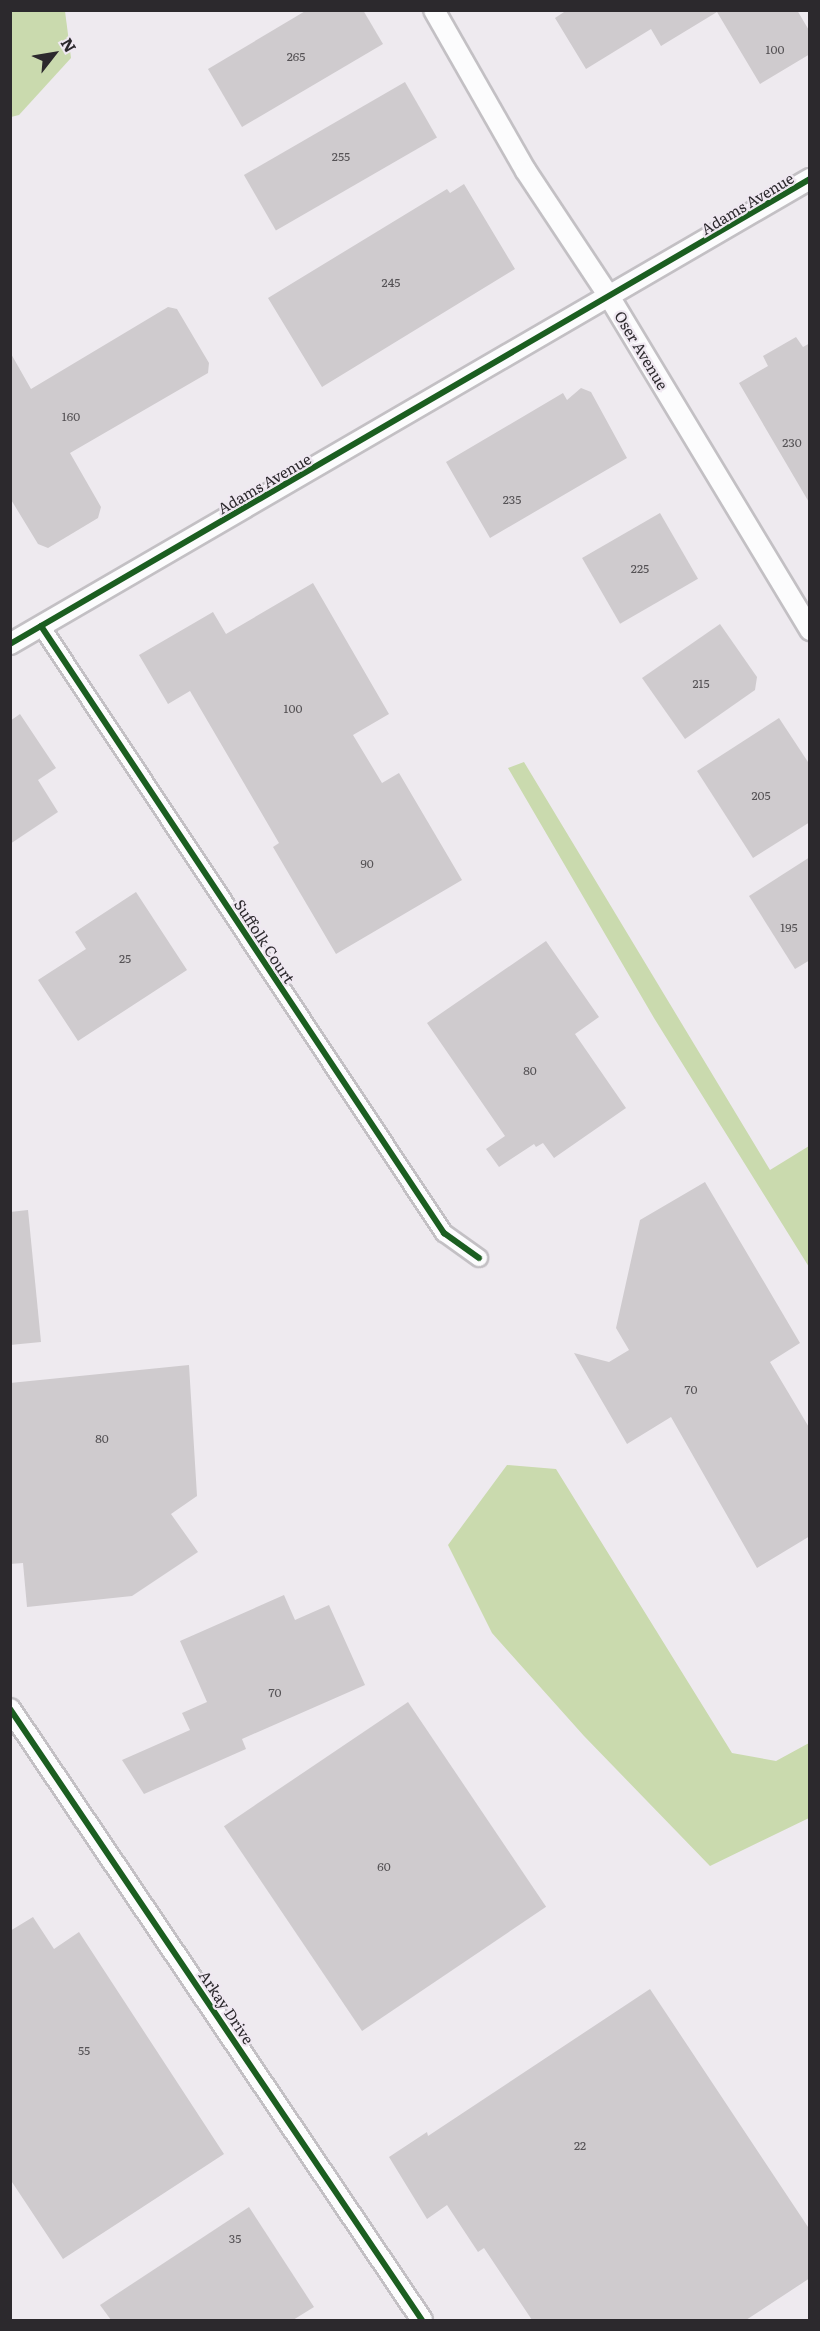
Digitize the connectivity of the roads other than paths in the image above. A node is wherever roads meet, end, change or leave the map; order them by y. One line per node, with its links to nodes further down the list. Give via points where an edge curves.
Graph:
1 (434, 10): 3 (street, Oser Avenue, via 526,171)
2 (810, 179): 3 (street, Adams Avenue)
3 (610, 298): 4 (street, Adams Avenue); 5 (street, Oser Avenue)
4 (40, 626): 6 (street, Adams Avenue); 7 (street, Suffolk Court, via 444,1233)
5 (810, 630)
6 (10, 644)
7 (479, 1258)
8 (10, 1709): 9 (street, Arkay Drive)
9 (422, 2320)

